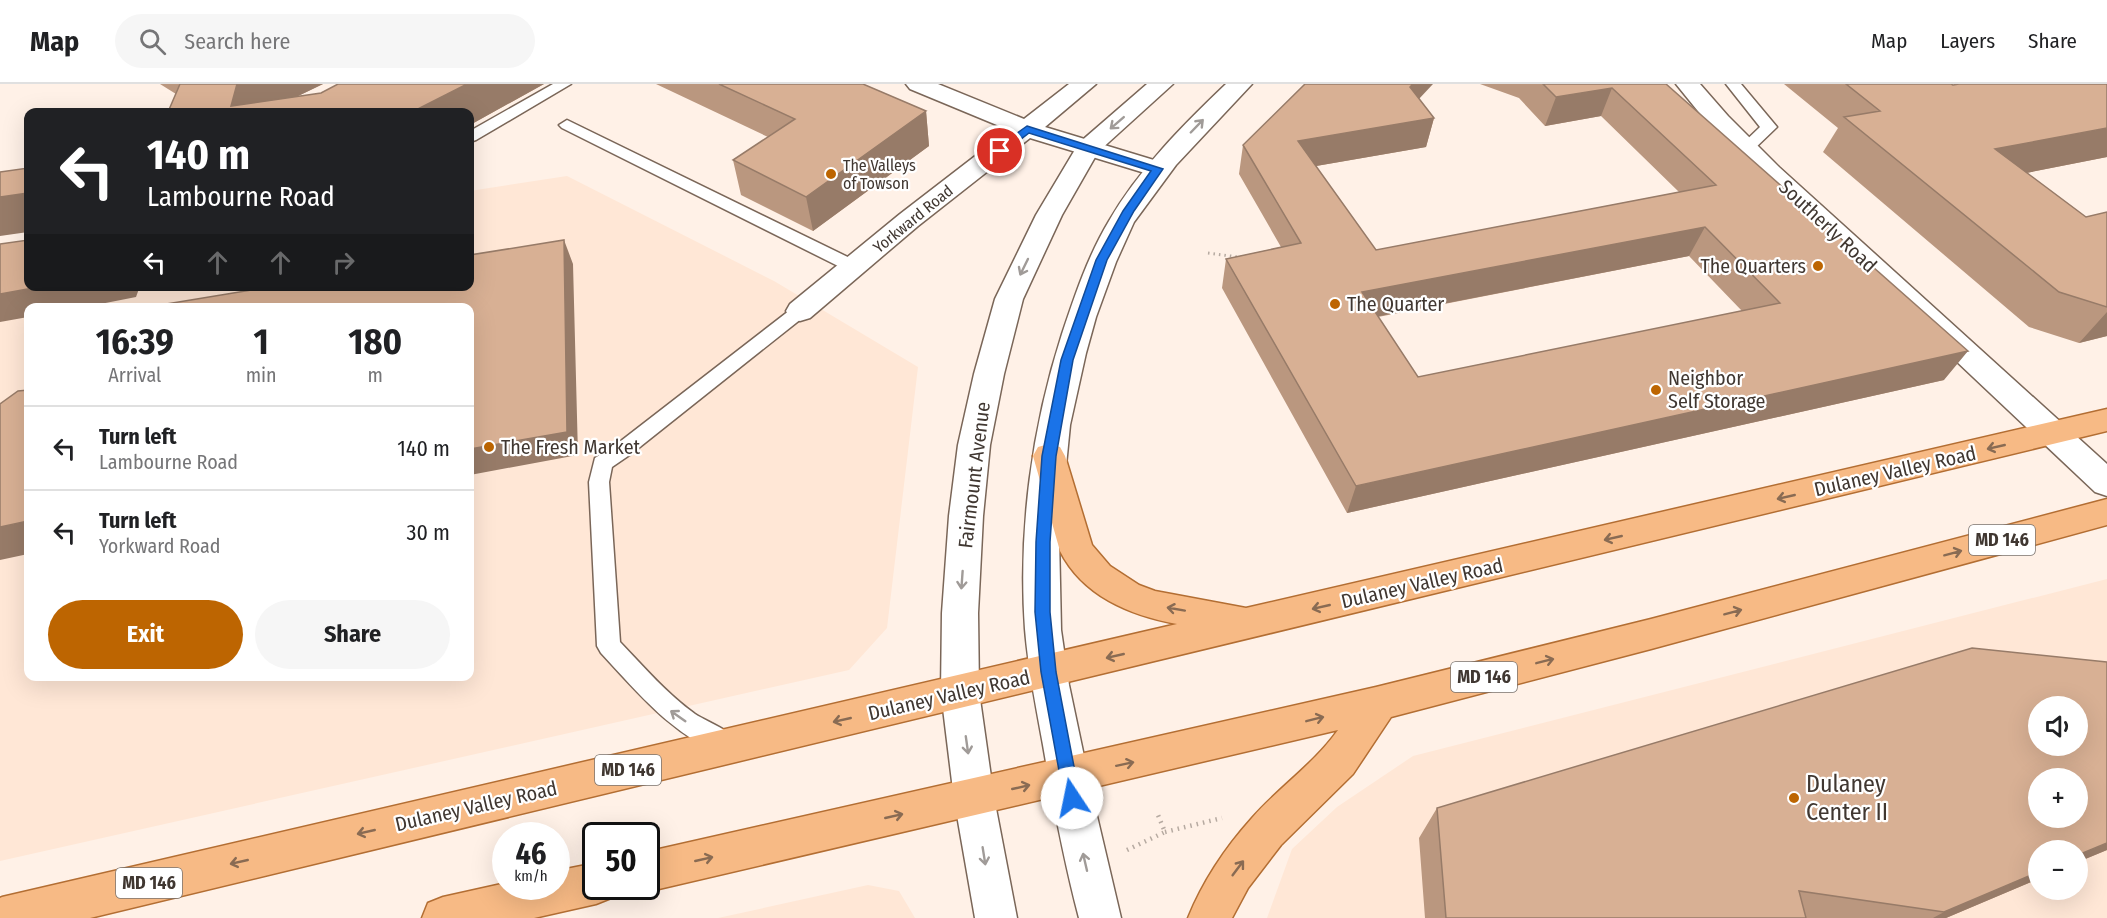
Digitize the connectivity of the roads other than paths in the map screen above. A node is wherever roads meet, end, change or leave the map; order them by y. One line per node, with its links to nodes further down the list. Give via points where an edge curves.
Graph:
1 (564, 84): 10 (lane)
2 (918, 84): 9 (main road)
3 (1084, 84): 9 (main road, Yorkward Road)
4 (1161, 84): 11 (main road, Fairmount Avenue, one-way to 11)
5 (1240, 84): 13 (main road, one-way to 5)
6 (1688, 84): 12 (main road, Southerly Road)
7 (1733, 84): 12 (lane, via 1769,127)
8 (567, 125): 14 (lane)
9 (1027, 129): 11 (main road); 14 (main road, Yorkward Road)
10 (474, 135)
11 (1088, 148): 13 (main road); 23 (main road, Fairmount Avenue, one-way to 23, via 1049,215 1009,299 989,374 974,445 966,516)
12 (1746, 148): 17 (main road, Southerly Road)
13 (1158, 169): 18 (main road, via 1128,211 1101,260 1067,360)
14 (854, 267): 15 (main road, Yorkward Road)
15 (800, 311): 25 (lane, one-way to 15, via 670,710 609,646 599,482 602,463)
16 (2107, 420): 17 (main road, Dulaney Valley Road / MD 146)
17 (2053, 433): 19 (main road, Southerly Road); 21 (main road, Dulaney Valley Road / MD 146, one-way to 21)
18 (1049, 456): 21 (main road, one-way to 18, via 1153,605 1127,595 1098,576 1077,551); 22 (main road, via 1042,601)
19 (2107, 483)
20 (2107, 512): 24 (main road, MD 146, one-way to 20)
21 (1254, 623): 22 (main road, Dulaney Valley Road / MD 146, one-way to 22)
22 (1049, 672): 23 (main road, Dulaney Valley Road / MD 146); 26 (main road)
23 (960, 692): 25 (main road, Dulaney Valley Road / MD 146, one-way to 25); 27 (main road, Fairmount Avenue, one-way to 27)
24 (1379, 703): 26 (main road, MD 146, one-way to 24); 34 (main road, one-way to 24, via 1233,874 1267,831 1339,761)
25 (728, 747): 30 (main road, Dulaney Valley Road / MD 146, one-way to 30)
26 (1068, 777): 27 (main road, MD 146, one-way to 26); 33 (main road, one-way to 26, via 1084,862)
27 (974, 798): 28 (main road, MD 146, one-way to 27); 32 (main road, Fairmount Avenue, one-way to 32)
28 (660, 869)
29 (582, 886): 31 (main road)
30 (2, 918)
31 (442, 918)
32 (996, 918)
33 (1100, 918)
34 (1209, 918)

